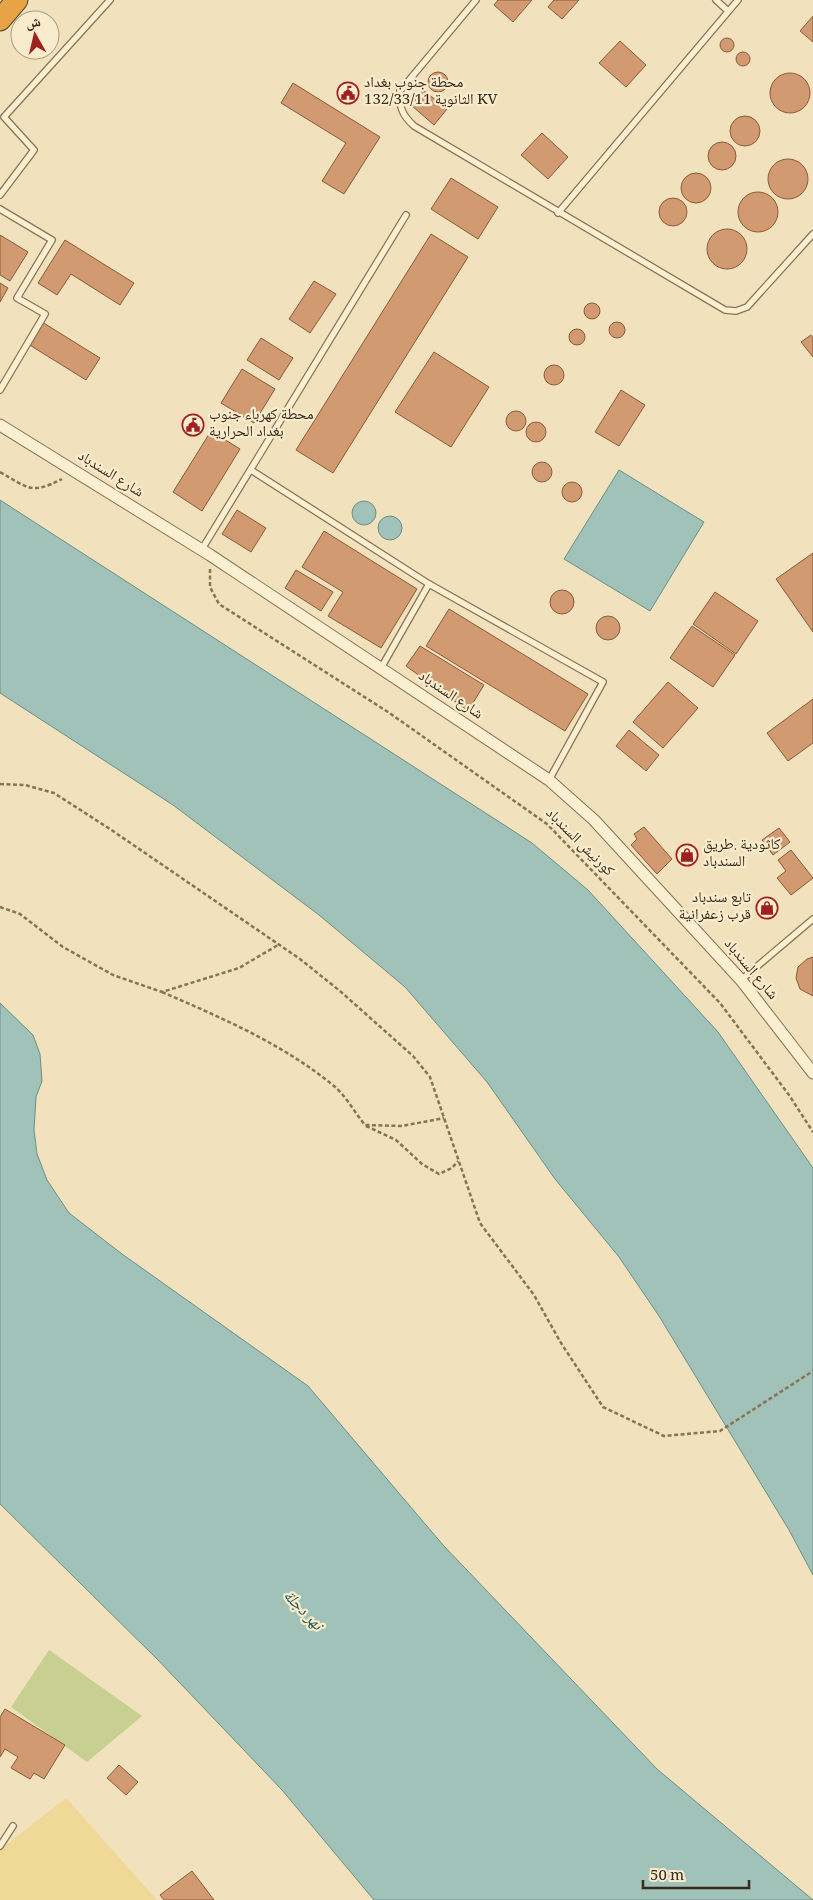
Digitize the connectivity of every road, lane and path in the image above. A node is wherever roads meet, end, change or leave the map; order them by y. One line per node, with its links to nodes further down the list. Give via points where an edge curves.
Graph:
1 (16, 0): 7 (highway)
2 (110, 0): 8 (lane, via 4,117 34,150)
3 (476, 0): 10 (lane, via 400,91 399,104 404,117)
4 (716, 0): 6 (lane)
5 (738, 0): 6 (lane)
6 (728, 11): 10 (lane)
7 (0, 20)
8 (0, 195)
9 (0, 209): 13 (lane, via 52,240 17,298 45,314)
10 (558, 213): 12 (lane, via 726,310 736,311 747,307)
11 (406, 215): 15 (lane)
12 (813, 234)
13 (0, 390)
14 (0, 425): 16 (street, شارع السندباد)
15 (251, 470): 18 (lane); 19 (lane)
16 (76, 471): 17 (path, via 44,488 29,489); 18 (street, شارع السندباد)
17 (0, 472)
18 (206, 552): 20 (street, شارع السندباد); 31 (path, كورنيش السندباد, via 210,587 219,604 388,712 547,824 720,1004)
19 (429, 584): 20 (lane); 21 (lane, via 603,682)
20 (381, 668): 21 (street, شارع السندباد)
21 (549, 780): 26 (street, شارع السندباد, via 594,820)
22 (0, 784): 25 (path, via 26,785 54,793)
23 (0, 907): 27 (path, via 20,914 63,947 112,975)
24 (813, 919): 26 (lane)
25 (278, 945): 27 (path, via 239,968); 29 (path, via 340,991 413,1056 430,1077)
26 (741, 980): 28 (street, شارع السندباد)
27 (162, 992): 30 (path, via 238,1026 294,1058 335,1087)
28 (813, 1073)
29 (444, 1118): 30 (path, via 402,1126); 32 (path)
30 (365, 1125): 32 (path, via 396,1140 422,1164 440,1174)
31 (813, 1132)
32 (458, 1161): 33 (path, via 480,1224 534,1295 603,1407 664,1436 720,1431)
33 (813, 1371)
34 (13, 1826): 35 (lane)
35 (0, 1846)

